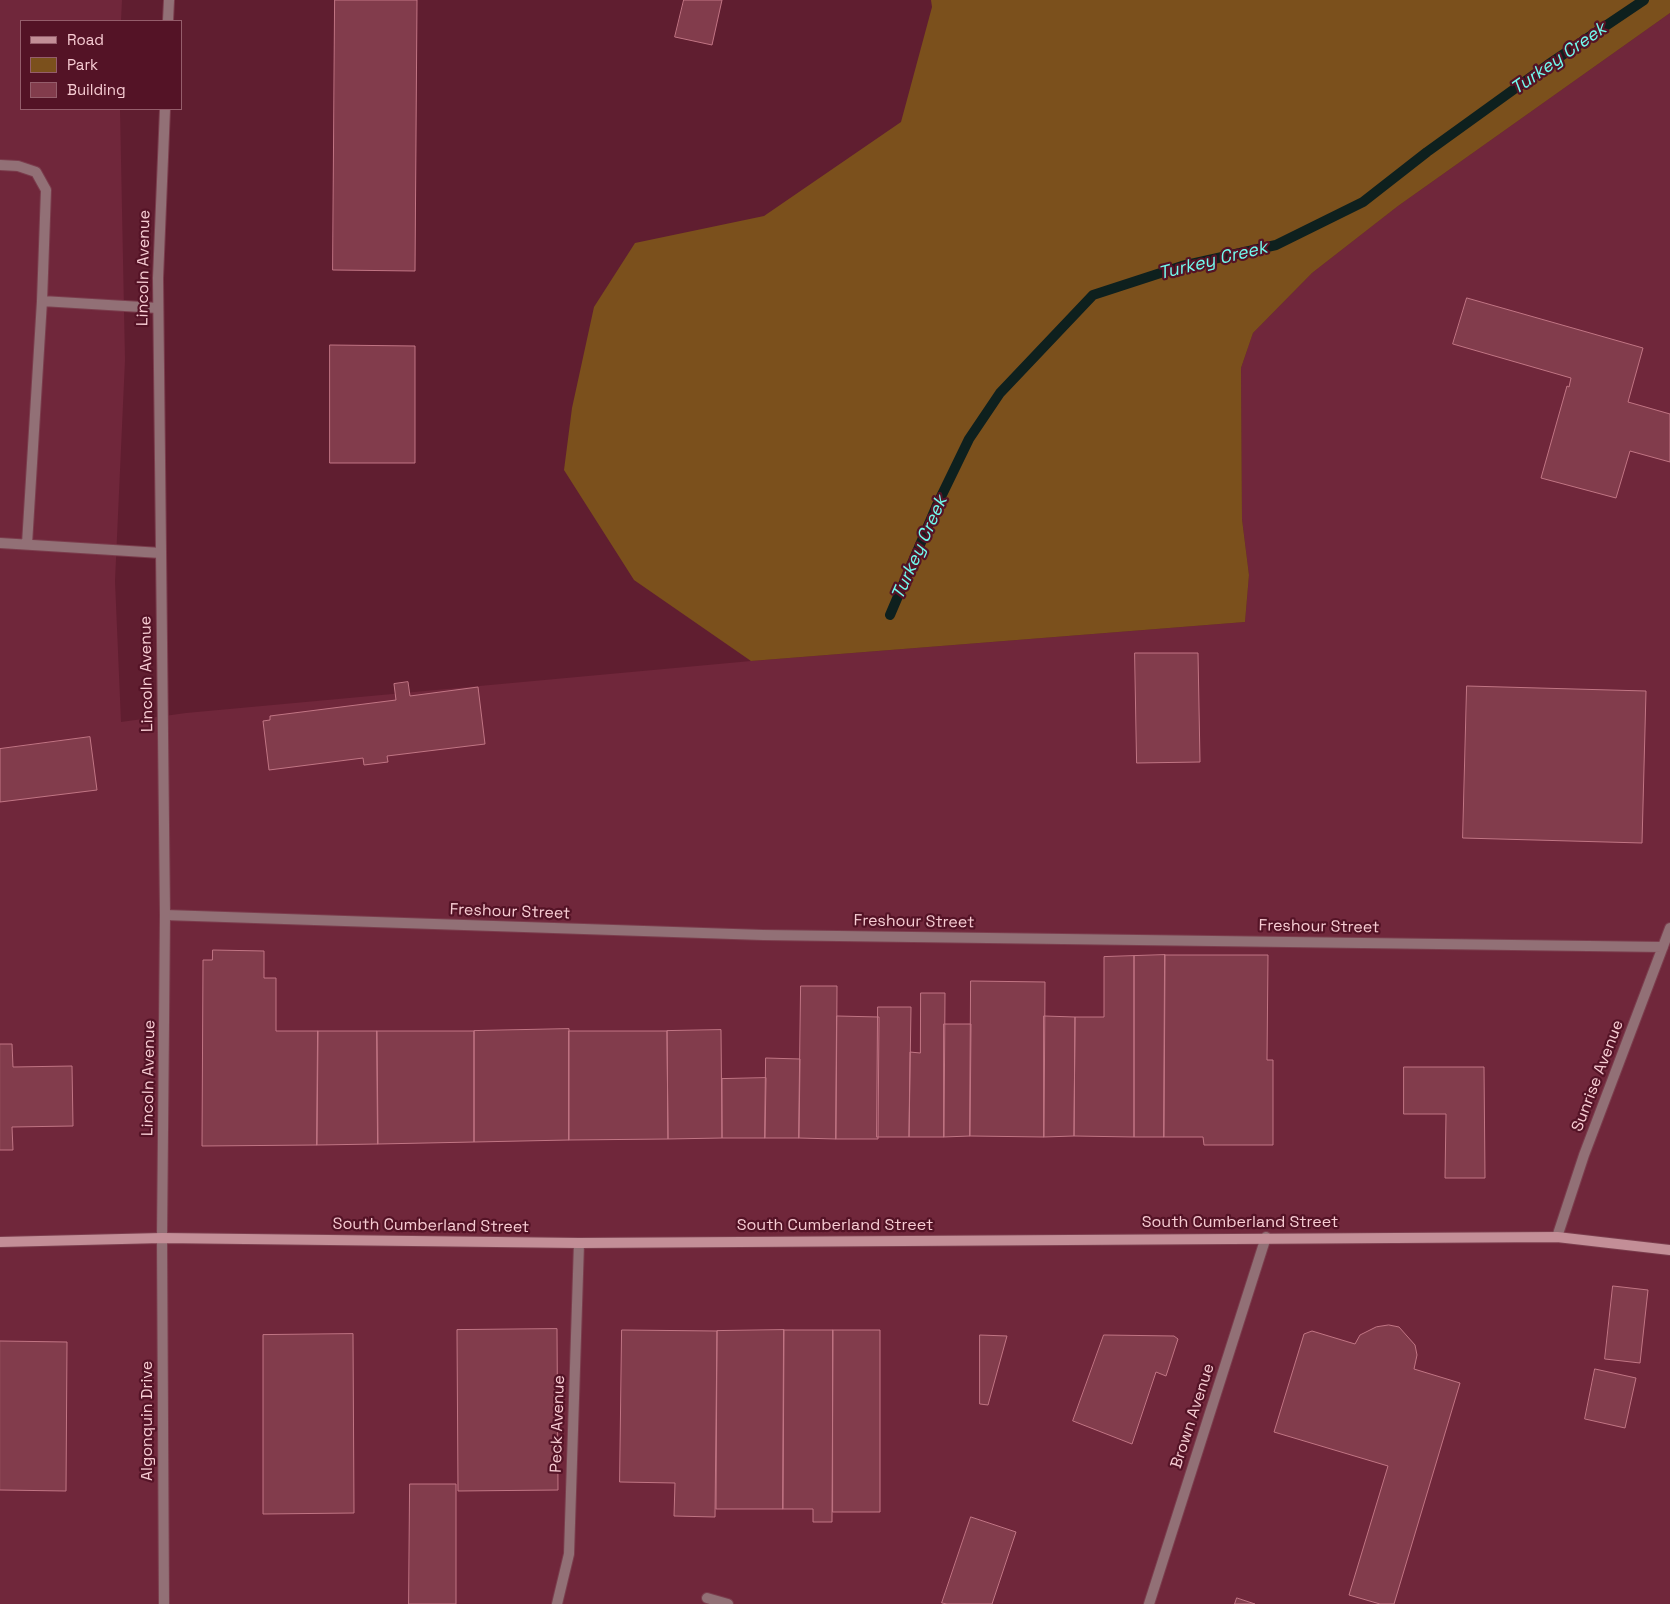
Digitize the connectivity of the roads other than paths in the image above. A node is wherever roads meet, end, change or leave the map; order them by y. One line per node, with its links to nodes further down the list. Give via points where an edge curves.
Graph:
1 (169, 0): 2 (street)
2 (168, 20)
3 (165, 110): 6 (street, Lincoln Avenue)
4 (0, 165): 5 (street, via 36,172 46,190)
5 (42, 301): 6 (street); 8 (street)
6 (158, 308): 9 (street, Lincoln Avenue)
7 (0, 543): 8 (street)
8 (27, 544): 9 (street)
9 (161, 553): 10 (street, Lincoln Avenue)
10 (165, 915): 12 (street, Freshour Street, via 763,936); 15 (street, Lincoln Avenue)
11 (1670, 928): 12 (street, Sunrise Avenue)
12 (1663, 946): 13 (street, Sunrise Avenue)
13 (1557, 1236): 14 (main road, South Cumberland Street); 18 (main road, South Cumberland Street)
14 (1266, 1237): 17 (main road, South Cumberland Street); 23 (street, Brown Avenue)
15 (162, 1238): 16 (main road, South Cumberland Street); 17 (main road, South Cumberland Street); 20 (street, Algonquin Drive)
16 (0, 1242)
17 (579, 1243): 21 (street, Peck Avenue, via 569,1554)
18 (1670, 1250)
19 (707, 1598): 22 (street)
20 (164, 1604)
21 (557, 1604)
22 (728, 1604)
23 (1149, 1604)

